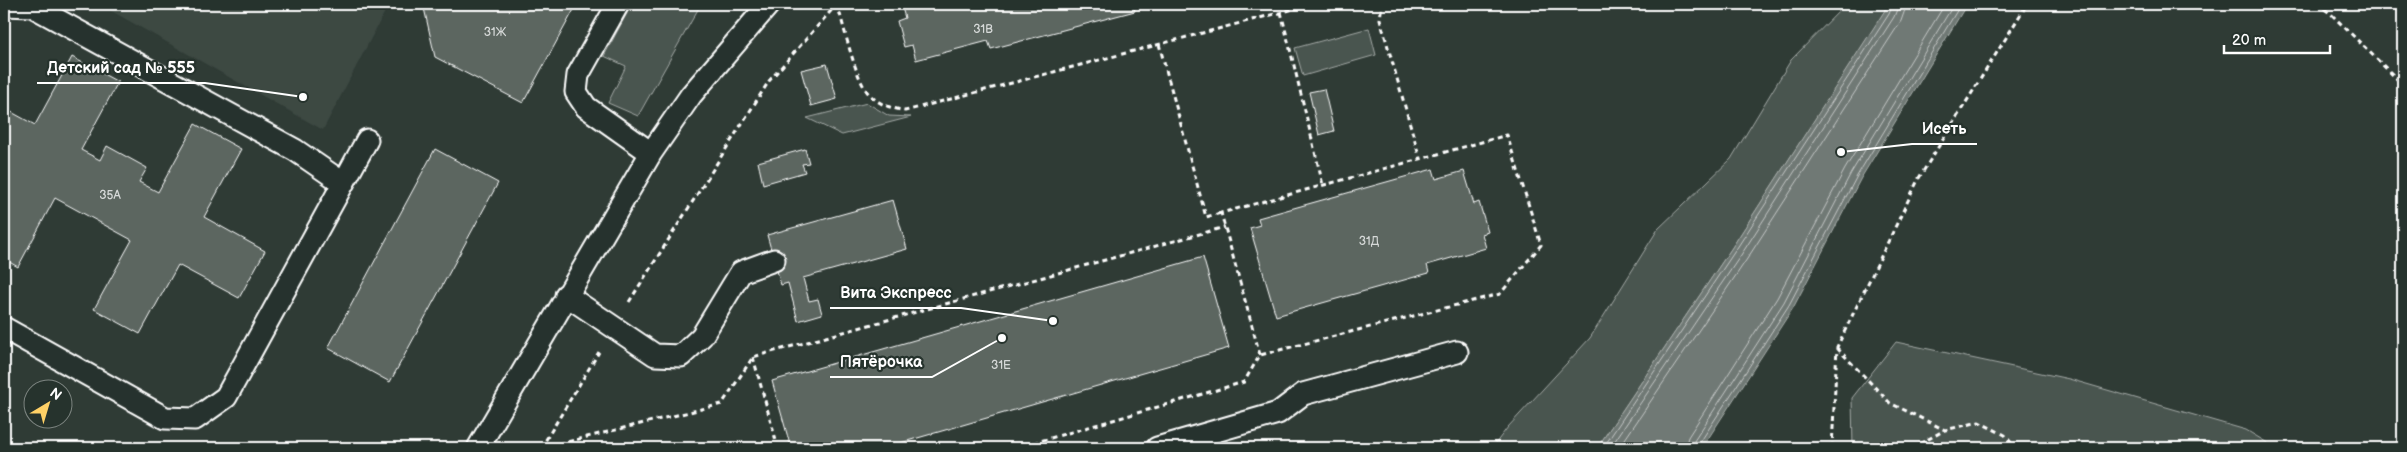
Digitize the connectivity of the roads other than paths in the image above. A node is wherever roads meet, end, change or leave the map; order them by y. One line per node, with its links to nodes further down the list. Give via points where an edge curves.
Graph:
1 (618, 4): 5 (lane, via 578,75 576,92 586,107)
2 (770, 4): 5 (lane, via 691,95)
3 (4, 5): 6 (lane, via 32,6 295,150)
4 (368, 140): 6 (lane)
5 (651, 154): 8 (lane)
6 (343, 183): 9 (lane, via 226,397 195,419 165,418)
7 (774, 260): 8 (lane, via 741,272 702,336 681,356 655,355)
8 (566, 295): 11 (lane)
9 (4, 328)
10 (1457, 352): 12 (lane, via 1303,394 1278,413)
11 (478, 448)
12 (1157, 448)

